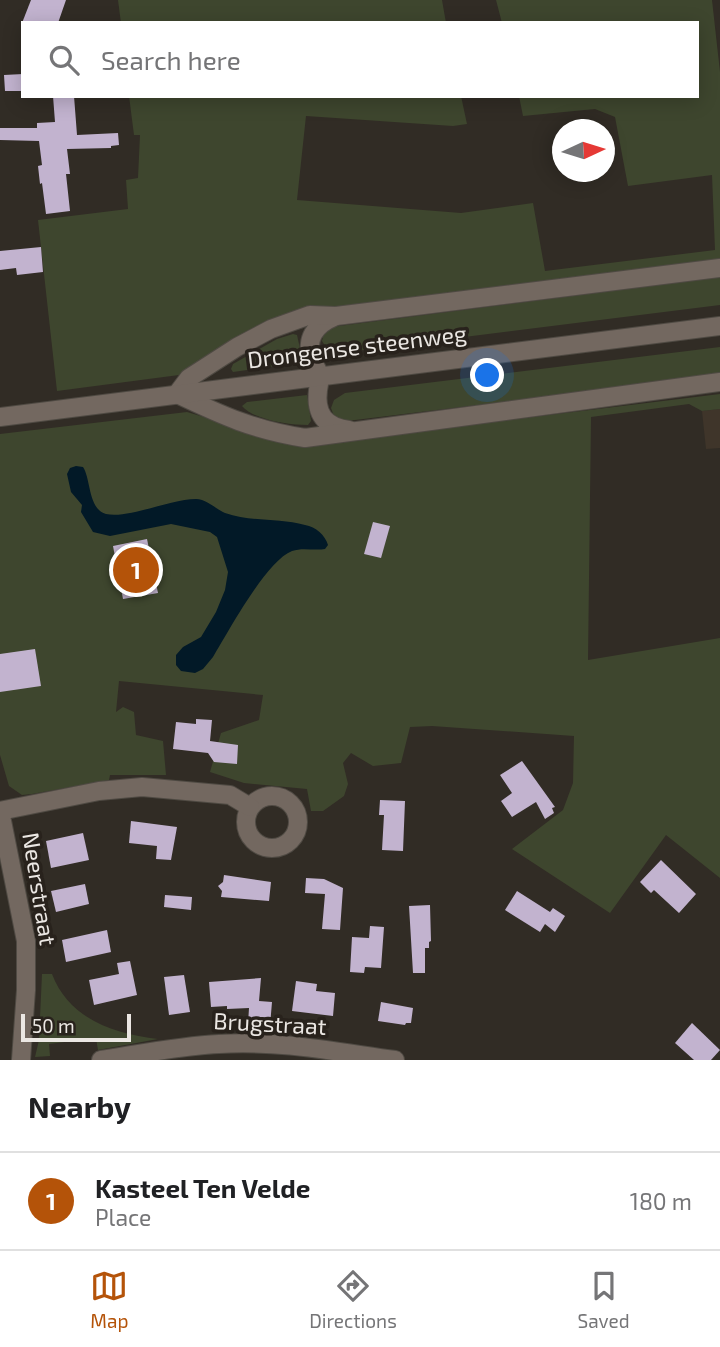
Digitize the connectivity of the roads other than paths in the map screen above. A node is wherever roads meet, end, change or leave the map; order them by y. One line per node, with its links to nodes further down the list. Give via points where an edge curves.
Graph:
1 (720, 268): 2 (street)
2 (336, 316): 4 (street, via 315,328 310,338); 6 (street, via 310,316 271,329 189,378)
3 (720, 326): 4 (street, Drongense steenweg)
4 (320, 376): 6 (street, Drongense steenweg); 8 (street, via 320,415 327,424)
5 (720, 382): 8 (street)
6 (177, 394): 7 (street, Drongense steenweg); 8 (street, via 234,421 275,433 305,438)
7 (0, 417)
8 (349, 430)
9 (250, 807): 10 (street, via 230,795 142,787)
10 (0, 811): 11 (street, Neerstraat, via 26,940)
11 (21, 1060)
12 (101, 1060): 13 (street, Brugstraat, via 247,1043)
13 (396, 1060)

